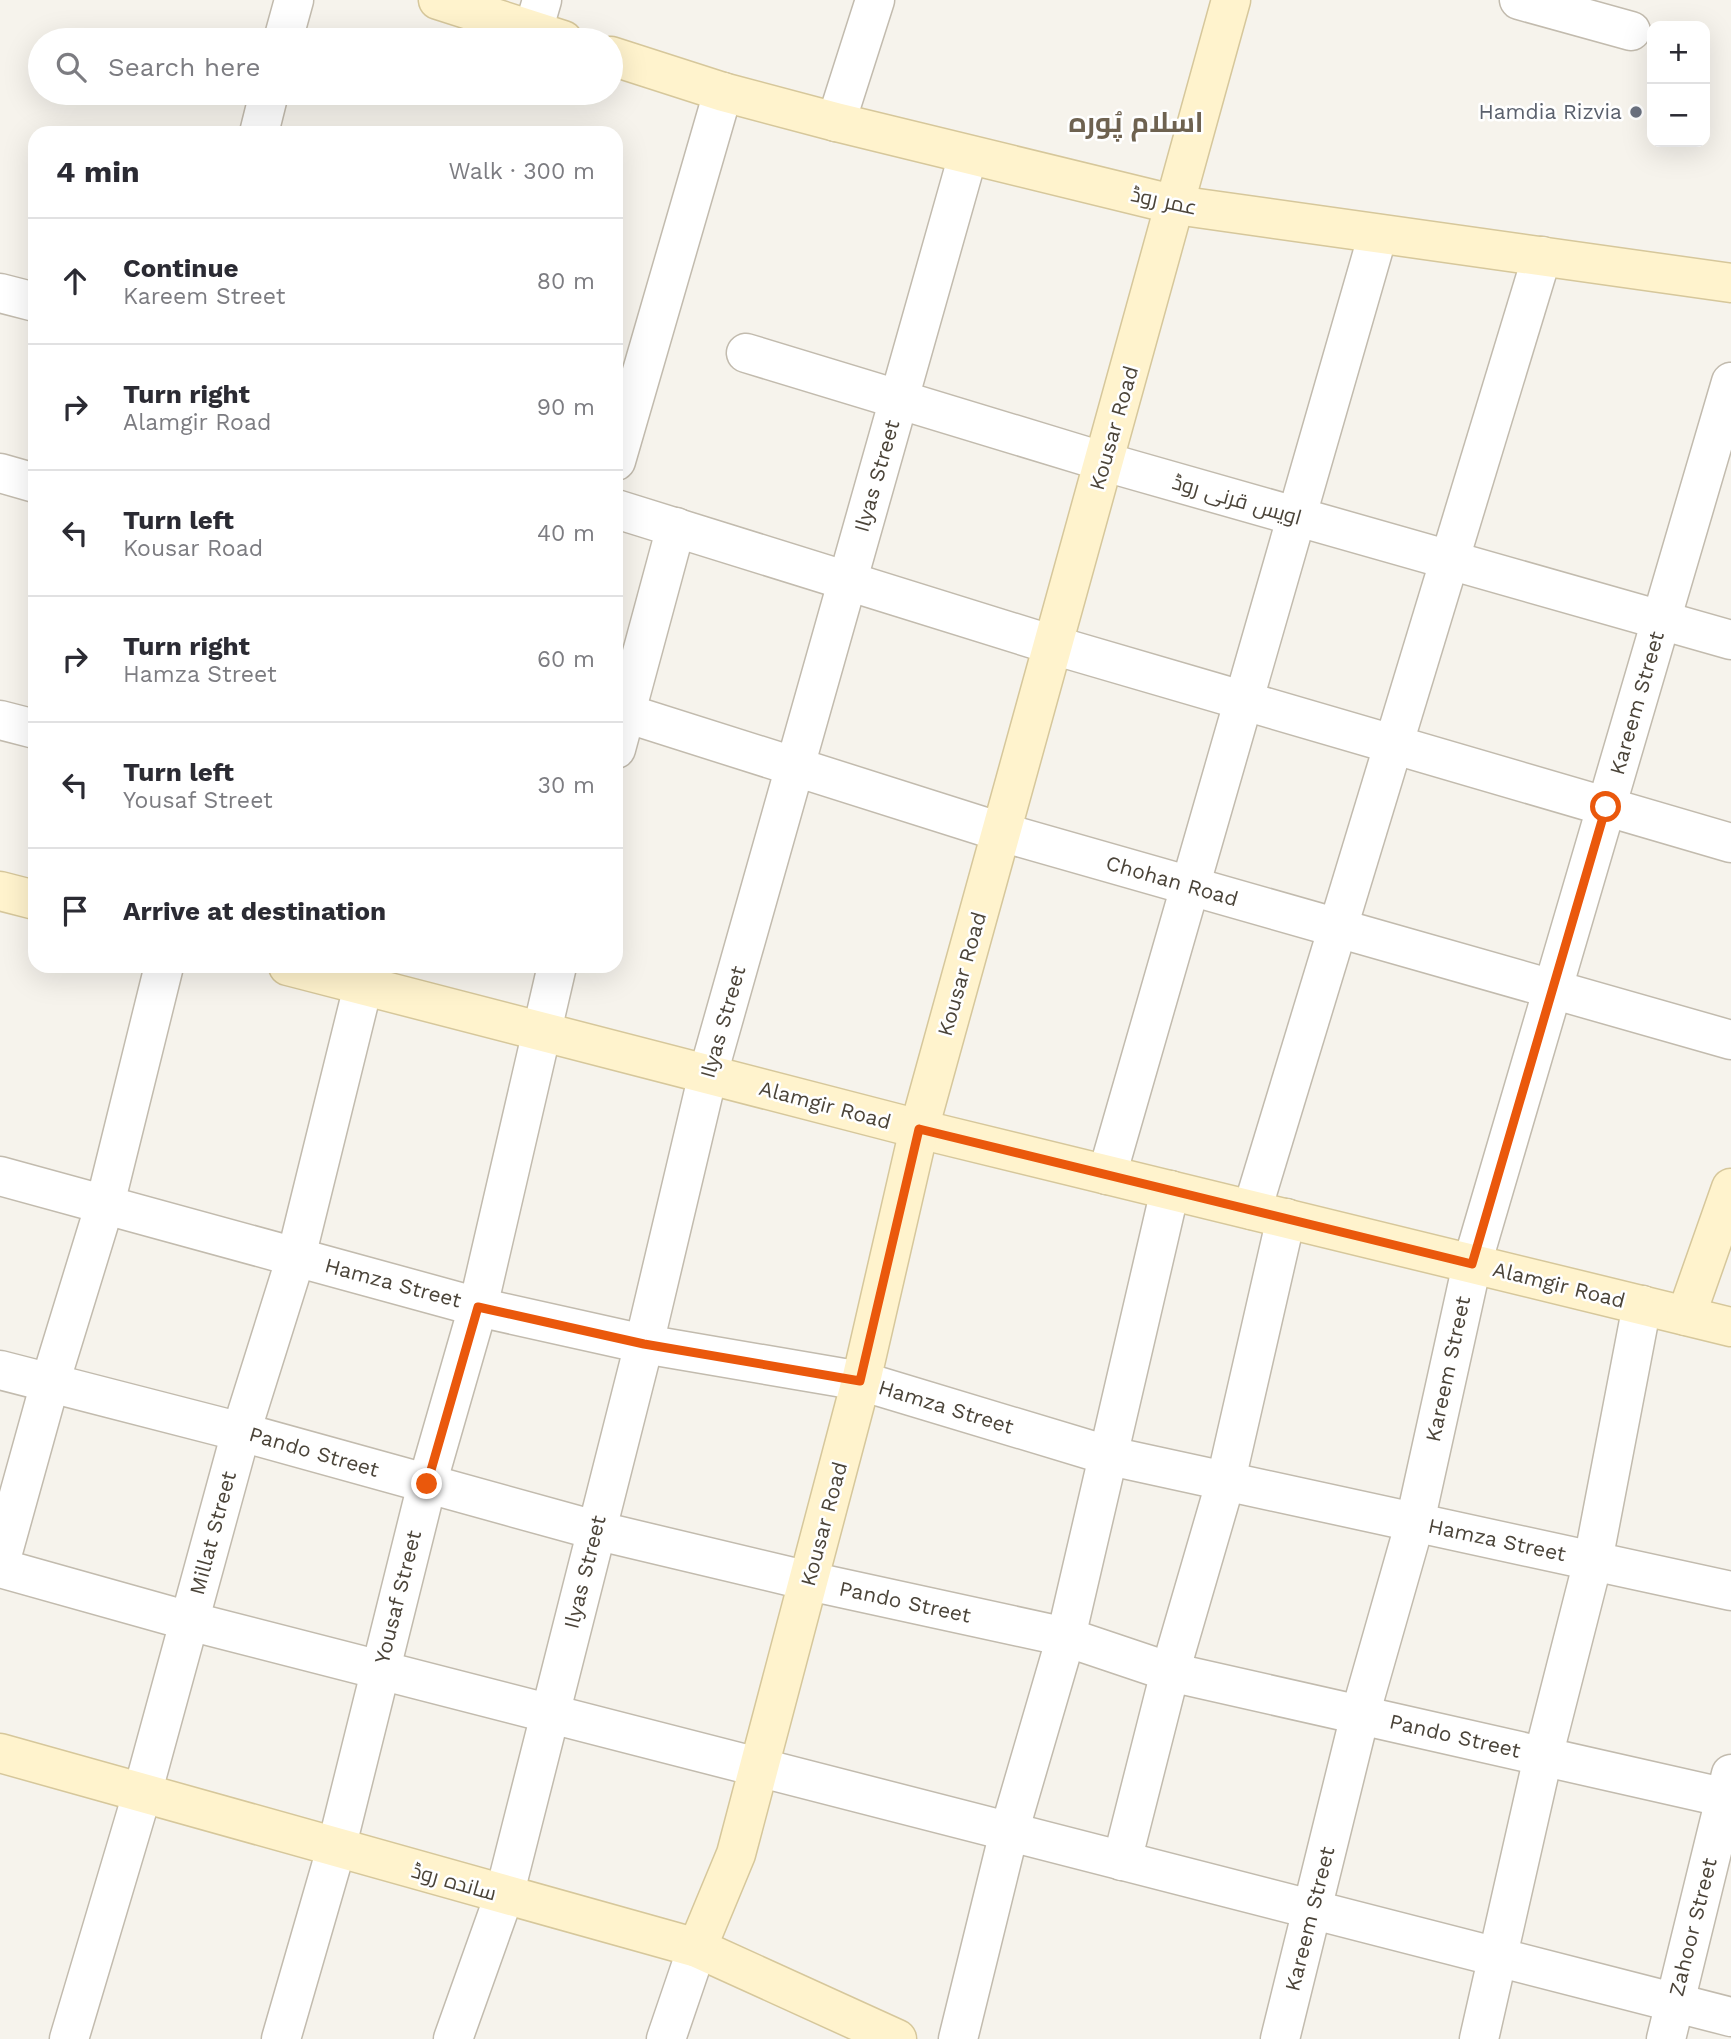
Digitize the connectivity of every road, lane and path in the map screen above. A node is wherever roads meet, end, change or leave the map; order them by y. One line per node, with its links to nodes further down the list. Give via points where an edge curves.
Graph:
1 (294, 0): 7 (street)
2 (438, 0): 6 (street)
3 (875, 0): 12 (street)
4 (1231, 0): 15 (street, Kousar Road)
5 (1519, 0): 8 (street)
6 (546, 24)
7 (286, 28)
8 (1630, 31)
9 (623, 60): 10 (street, عمر روڈ)
10 (723, 92): 12 (street, عمر روڈ); 24 (street)
11 (266, 105): 13 (street)
12 (836, 122): 14 (street, عمر روڈ)
13 (260, 126)
14 (968, 155): 15 (street, عمر روڈ); 23 (street, Ilyas Street)
15 (1176, 205): 16 (street, عمر روڈ); 25 (street, Kousar Road)
16 (1378, 234): 17 (street, عمر روڈ); 29 (street)
17 (1542, 257): 18 (street, عمر روڈ); 31 (street)
18 (1731, 283)
19 (0, 293): 20 (street)
20 (28, 300)
21 (746, 354): 23 (street, اویس قرنی روڈ)
22 (1731, 383): 33 (street, Kareem Street)
23 (898, 401): 25 (street, اویس قرنی روڈ); 32 (street, Ilyas Street)
24 (623, 437)
25 (1104, 462): 29 (street, اویس قرنی روڈ); 35 (street, Kousar Road)
26 (0, 473): 27 (street)
27 (28, 481)
28 (623, 511): 30 (street)
29 (1297, 516): 31 (street, اویس قرنی روڈ); 36 (street)
30 (676, 527): 32 (street); 37 (street)
31 (1450, 560): 33 (street, اویس قرنی روڈ); 41 (street)
32 (847, 581): 35 (street); 42 (street, Ilyas Street)
33 (1661, 620): 34 (street, اویس قرنی روڈ); 43 (street, Kareem Street)
34 (1731, 640)
35 (1053, 645): 36 (street); 44 (street, Kousar Road)
36 (1244, 701): 41 (street); 46 (street)
37 (623, 704)
38 (623, 712): 42 (street, Chohan Road)
39 (0, 720): 40 (street)
40 (28, 727)
41 (1394, 745): 43 (street); 49 (street)
42 (795, 766): 44 (street, Chohan Road); 57 (street, Ilyas Street)
43 (1606, 807): 45 (street); 54 (street, Kareem Street)
44 (1001, 832): 46 (street, Chohan Road); 58 (street, Kousar Road)
45 (1731, 844)
46 (1191, 886): 49 (street, Chohan Road); 59 (street)
47 (0, 891): 48 (street)
48 (28, 898)
49 (1338, 927): 54 (street, Chohan Road); 64 (street)
50 (162, 973): 63 (street)
51 (343, 973): 53 (street, Alamgir Road)
52 (555, 973): 55 (street, Yousaf Street)
53 (366, 976): 55 (street, Alamgir Road); 65 (street, Millat Street)
54 (1553, 989): 56 (street, Chohan Road); 66 (street, Kareem Street)
55 (540, 1031): 57 (street, Alamgir Road); 68 (street, Yousaf Street)
56 (1731, 1040)
57 (708, 1074): 58 (street, Alamgir Road); 71 (street, Ilyas Street)
58 (919, 1129): 59 (street, Alamgir Road); 73 (street, Kousar Road)
59 (1107, 1175): 62 (street, Alamgir Road)
60 (0, 1176): 63 (street, Hamza Street)
61 (1731, 1188): 69 (street)
62 (1170, 1190): 64 (street, Alamgir Road); 76 (street)
63 (105, 1204): 65 (street, Hamza Street); 74 (street)
64 (1269, 1214): 66 (street, Alamgir Road); 77 (street)
65 (296, 1257): 68 (street, Hamza Street); 75 (street, Millat Street)
66 (1472, 1264): 67 (street, Alamgir Road); 79 (street, Kareem Street)
67 (1642, 1305): 69 (street, Alamgir Road); 81 (street)
68 (478, 1307): 71 (street, Hamza Street); 78 (street, Yousaf Street)
69 (1686, 1316): 70 (street, Alamgir Road)
70 (1731, 1327)
71 (644, 1344): 73 (street, Hamza Street); 80 (street, Ilyas Street)
72 (0, 1370): 74 (street, Pando Street)
73 (860, 1381): 76 (street, Hamza Street); 83 (street, Kousar Road)
74 (50, 1383): 75 (street, Pando Street); 82 (street)
75 (241, 1432): 78 (street, Pando Street); 85 (street, Millat Street)
76 (1110, 1455): 77 (street, Hamza Street); 86 (street)
77 (1226, 1480): 79 (street, Hamza Street); 88 (street)
78 (427, 1484): 80 (street, Pando Street); 87 (street, Yousaf Street)
79 (1415, 1521): 81 (street, Hamza Street); 90 (street, Kareem Street)
80 (595, 1530): 83 (street, Pando Street); 89 (street, Ilyas Street)
81 (1593, 1561): 84 (street, Hamza Street); 92 (street)
82 (0, 1565): 85 (street)
83 (809, 1581): 86 (street, Pando Street); 93 (street, Kousar Road)
84 (1731, 1591)
85 (189, 1621): 87 (street); 95 (street, Millat Street)
86 (1066, 1637): 88 (street, Pando Street); 96 (street)
87 (381, 1668): 89 (street); 97 (street, Yousaf Street)
88 (1170, 1672): 90 (street, Pando Street); 98 (street)
89 (550, 1714): 93 (street); 99 (street, Ilyas Street)
90 (1360, 1715): 92 (street, Pando Street); 100 (street, Kareem Street)
91 (0, 1753): 95 (street, ساندہ روڈ)
92 (1544, 1757): 94 (street, Pando Street); 102 (street)
93 (758, 1767): 96 (street); 101 (street, Kousar Road, via 736,1854)
94 (1729, 1790): 103 (street, Zahoor Street)
95 (142, 1794): 97 (street, ساندہ روڈ); 105 (street, Millat Street)
96 (1009, 1832): 98 (street); 110 (street)
97 (336, 1849): 99 (street, ساندہ روڈ); 106 (street, Yousaf Street)
98 (1122, 1861): 100 (street)
99 (503, 1896): 101 (street, ساندہ روڈ); 107 (street, Ilyas Street)
100 (1312, 1910): 102 (street); 111 (street, Kareem Street)
101 (697, 1948): 108 (street); 109 (street, ساندہ روڈ)
102 (1499, 1957): 103 (street); 112 (street)
103 (1674, 2003): 104 (street); 113 (street, Zahoor Street)
104 (1731, 2017)
105 (69, 2039)
106 (281, 2039)
107 (453, 2039)
108 (666, 2039)
109 (897, 2039)
110 (958, 2039)
111 (1280, 2039)
112 (1479, 2039)
113 (1665, 2039)

